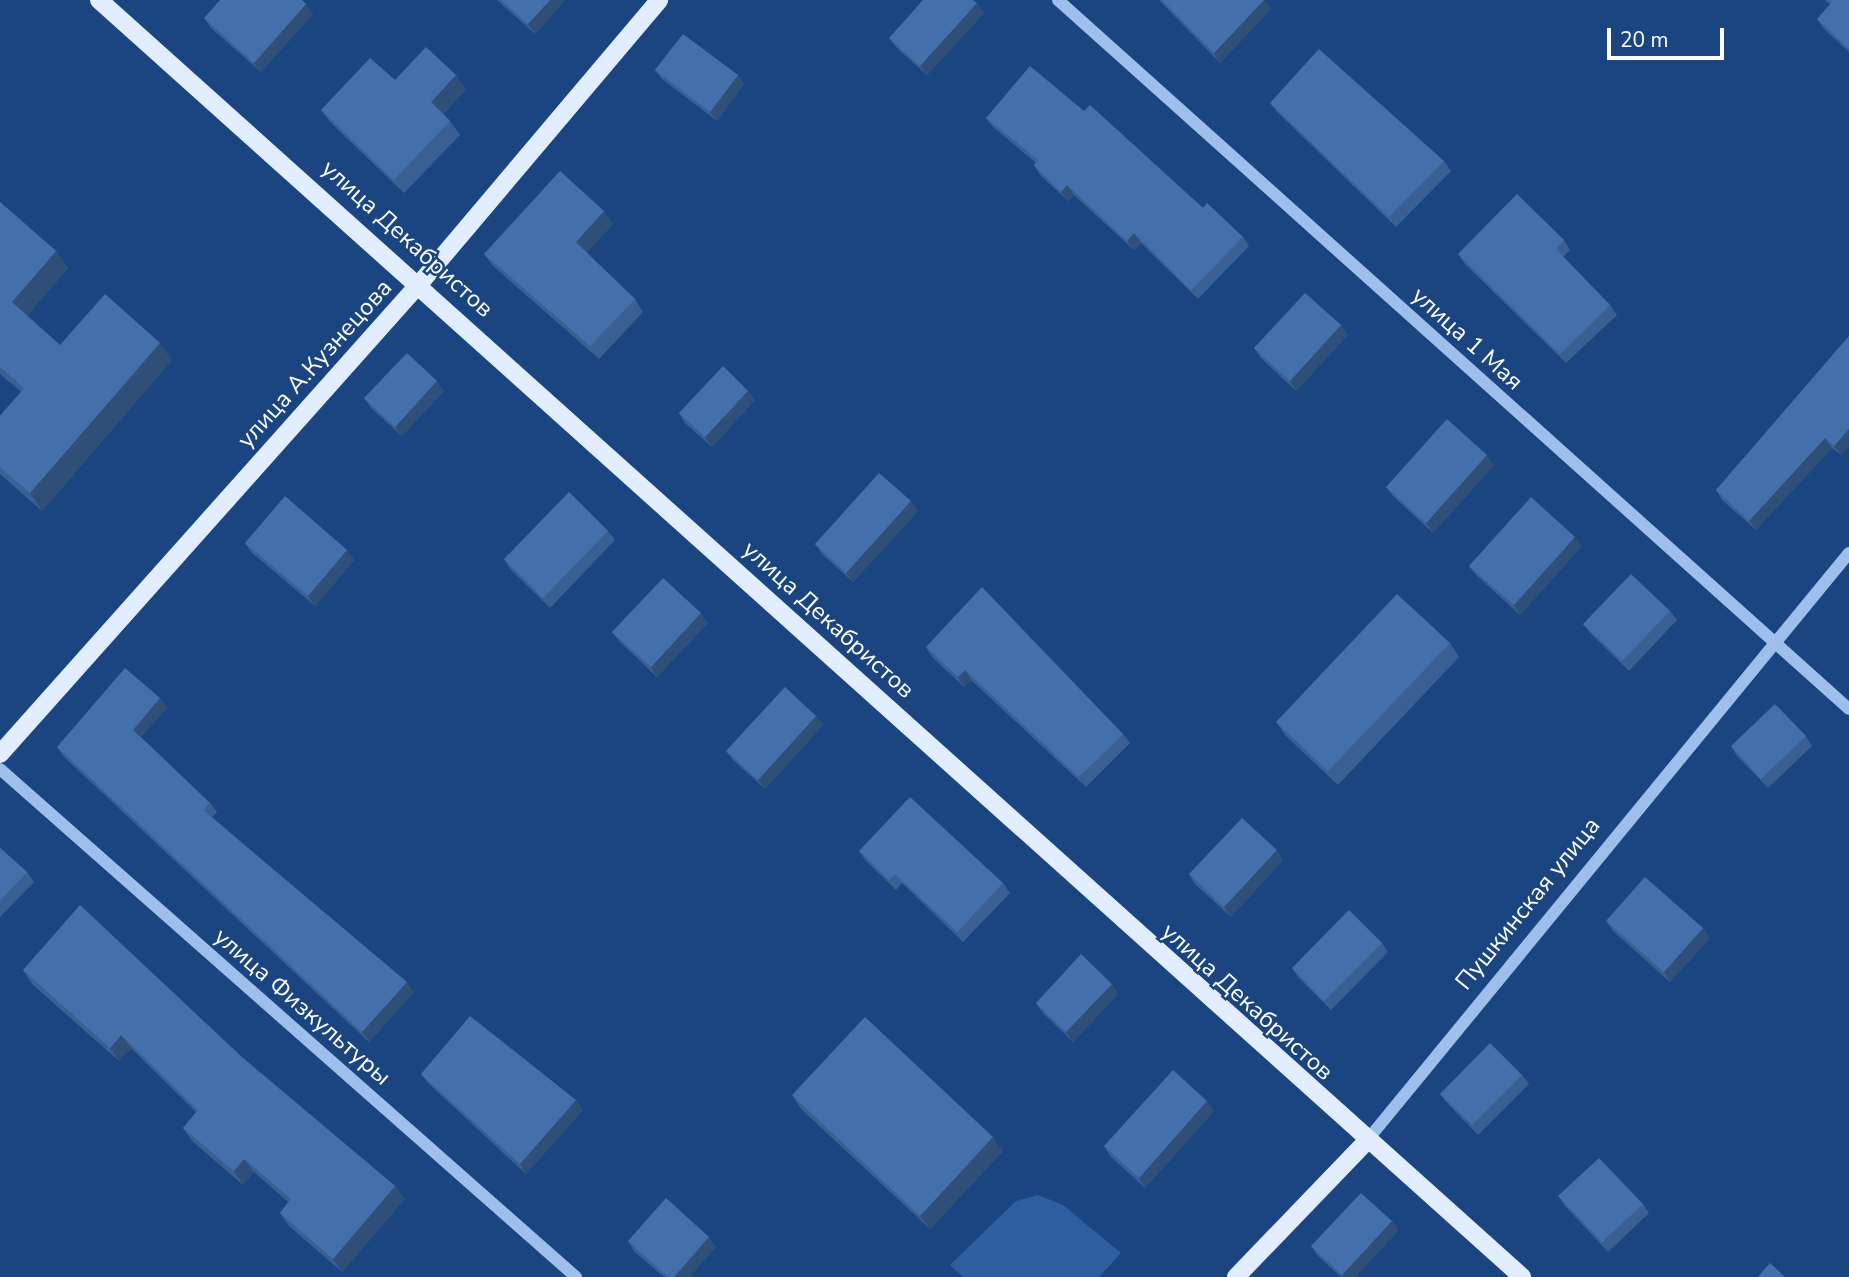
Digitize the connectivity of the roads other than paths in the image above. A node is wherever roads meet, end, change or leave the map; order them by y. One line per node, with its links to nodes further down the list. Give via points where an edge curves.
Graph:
1 (99, 0): 4 (main road, улица Декабристов)
2 (659, 0): 4 (main road, улица А.Кузнецова)
3 (1058, 0): 6 (street, улица 1 Мая)
4 (421, 282): 8 (main road, улица А.Кузнецова); 10 (main road, улица Декабристов)
5 (1849, 553): 6 (street, Пушкинская улица)
6 (1773, 643): 7 (street, улица 1 Мая); 10 (street, Пушкинская улица)
7 (1849, 709)
8 (0, 754)
9 (0, 769): 11 (street, улица Физкультуры)
10 (1365, 1143): 12 (main road, Пушкинская улица); 13 (main road, улица Декабристов)
11 (576, 1277)
12 (1236, 1277)
13 (1522, 1277)

